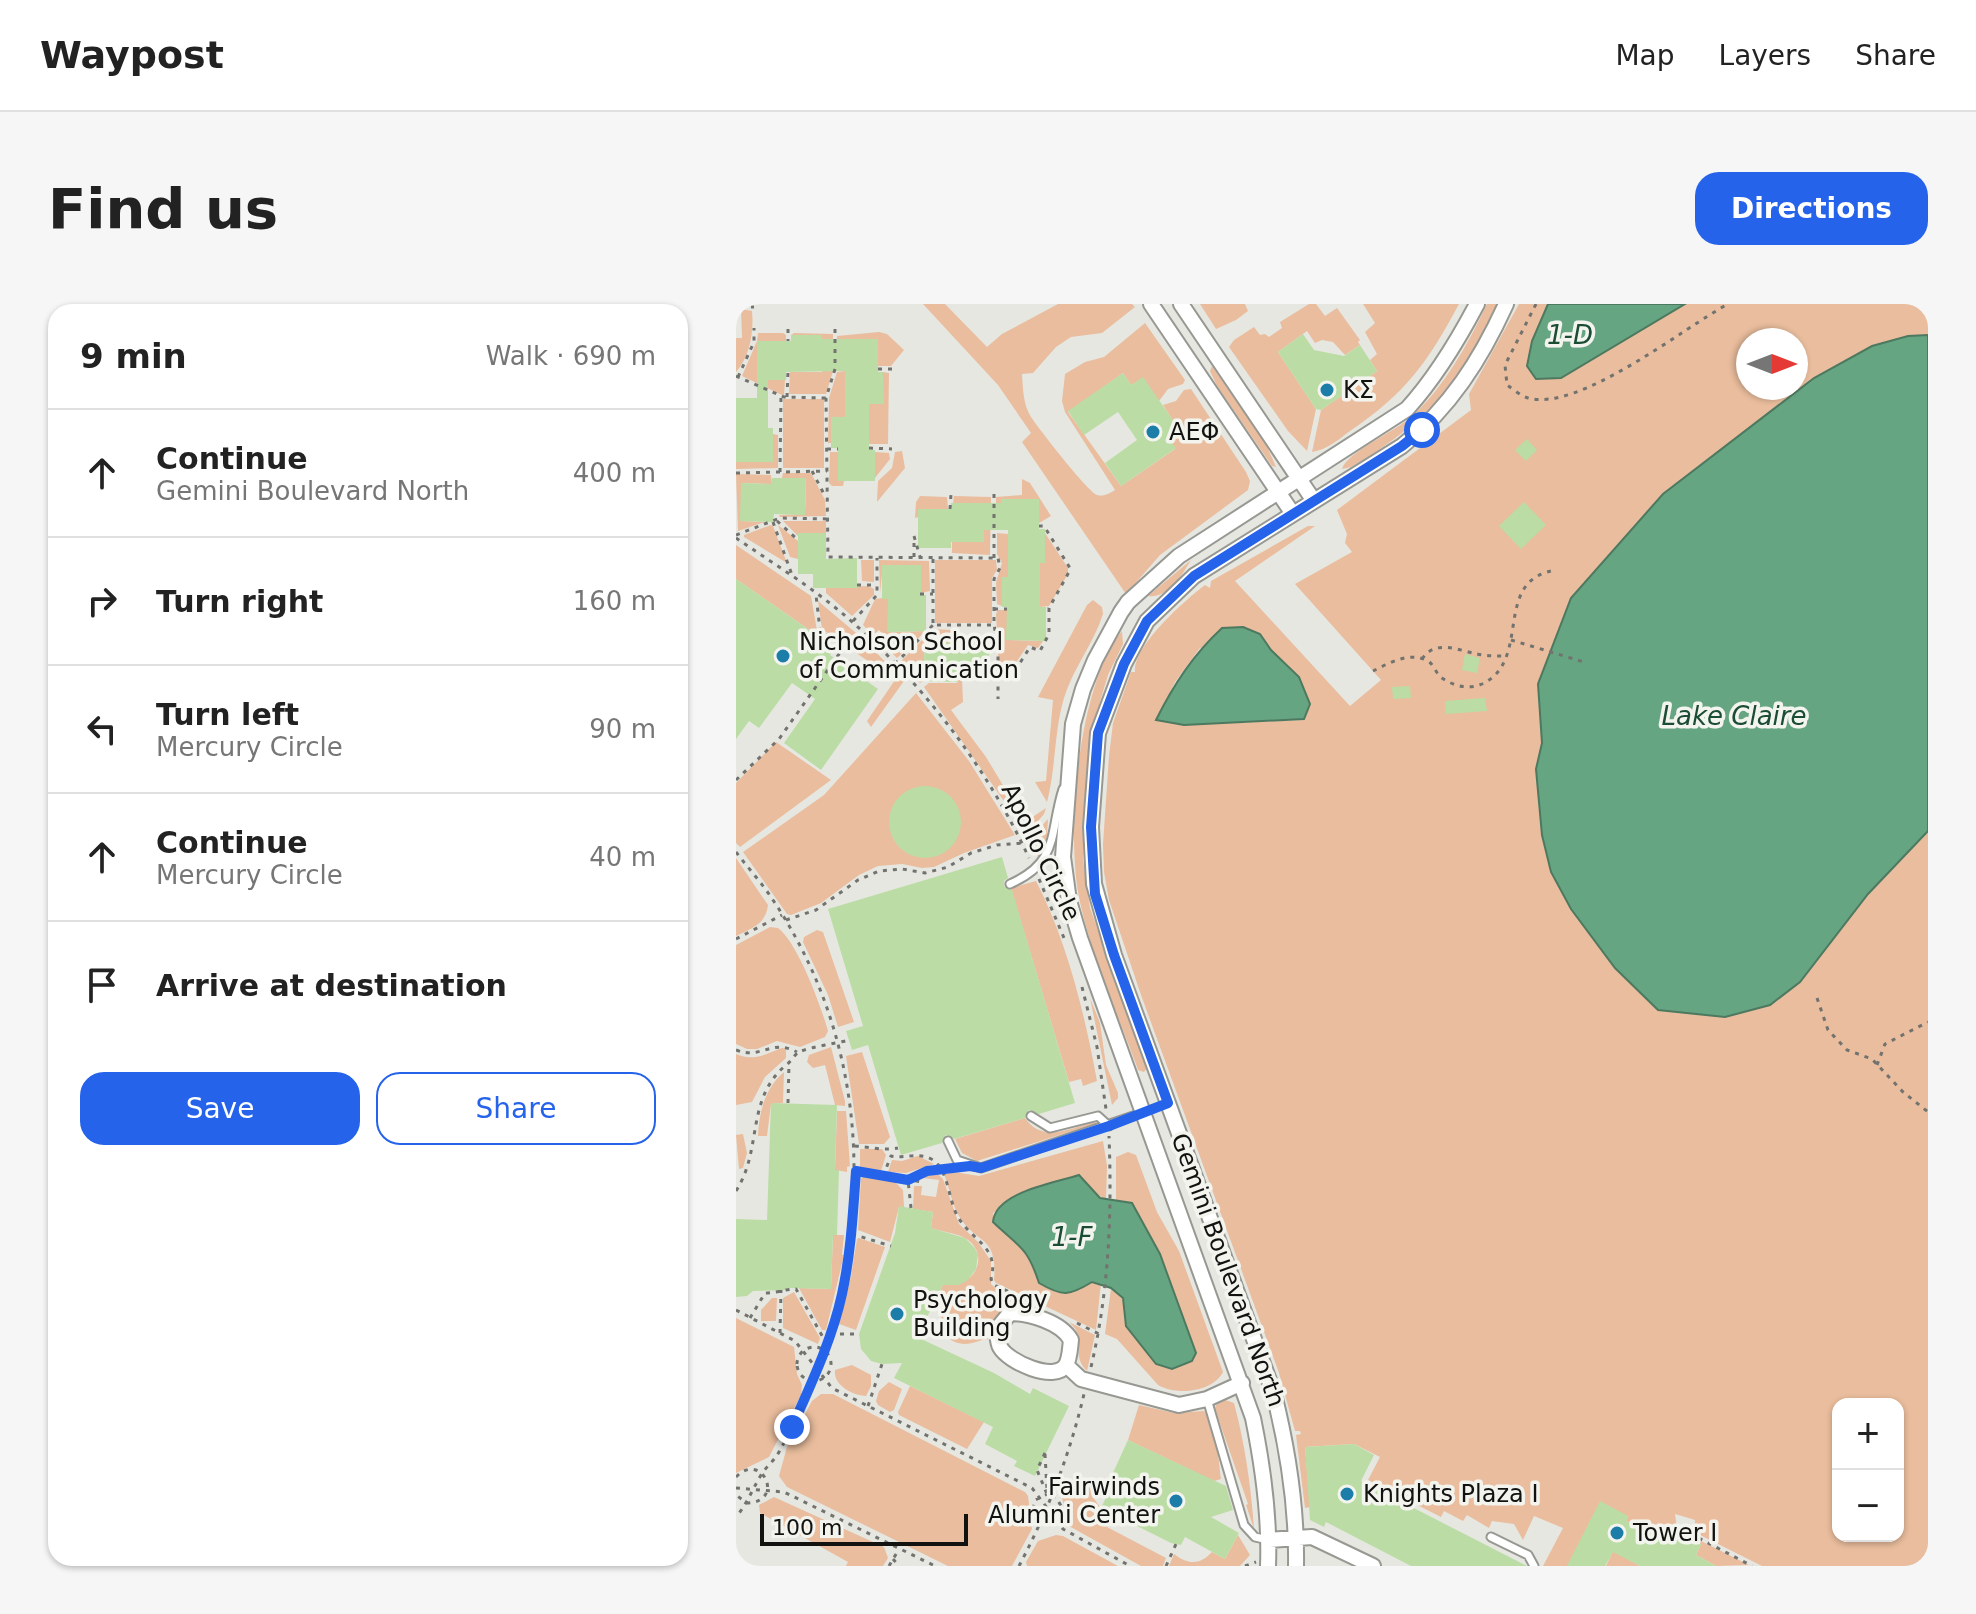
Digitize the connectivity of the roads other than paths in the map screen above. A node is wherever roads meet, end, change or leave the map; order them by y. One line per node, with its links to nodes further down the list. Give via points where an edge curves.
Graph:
1 (1151, 304): 6 (street)
2 (1181, 304): 5 (street)
3 (1477, 304): 5 (street, Gemini Boulevard North, via 1447,357 1407,409)
4 (1506, 304): 7 (street, Gemini Boulevard North, via 1466,378 1422,430)
5 (1300, 480): 6 (street, Gemini Boulevard North); 7 (street)
6 (1280, 492): 8 (street); 9 (street, Gemini Boulevard North, via 1179,556 1128,602 1083,689 1073,724)
7 (1314, 501): 8 (street, Gemini Boulevard North)
8 (1293, 514): 11 (street, Gemini Boulevard North, via 1194,576 1147,621 1098,733 1091,827 1095,894)
9 (1069, 772): 10 (lane, via 1051,848 1024,878); 12 (street, Gemini Boulevard North, via 1063,857 1069,901)
10 (1010, 884)
11 (1168, 1103): 12 (street); 19 (street, Gemini Boulevard North, via 1274,1394 1285,1439)
12 (1144, 1112): 14 (lane); 17 (street, Gemini Boulevard North)
13 (1031, 1116): 14 (lane, via 1050,1128 1098,1116)
14 (1109, 1126): 15 (lane, via 981,1168 957,1160)
15 (948, 1141)
16 (1066, 1365): 16 (street, via 1071,1340 1067,1332 1026,1313 1010,1313 997,1329 998,1344 1017,1362 1045,1373); 18 (street, via 1081,1379 1144,1398 1179,1405)
17 (1242, 1383): 18 (street); 21 (street, Gemini Boulevard North, via 1264,1469)
18 (1207, 1399): 21 (lane, via 1244,1525 1255,1537)
19 (1295, 1537): 21 (street); 23 (street, Gemini Boulevard North); 24 (street, via 1319,1539)
20 (1491, 1537): 25 (lane, via 1528,1555)
21 (1268, 1540): 22 (street, Gemini Boulevard North)
22 (1262, 1564)
23 (1296, 1566)
24 (1373, 1566)
25 (1534, 1566)

